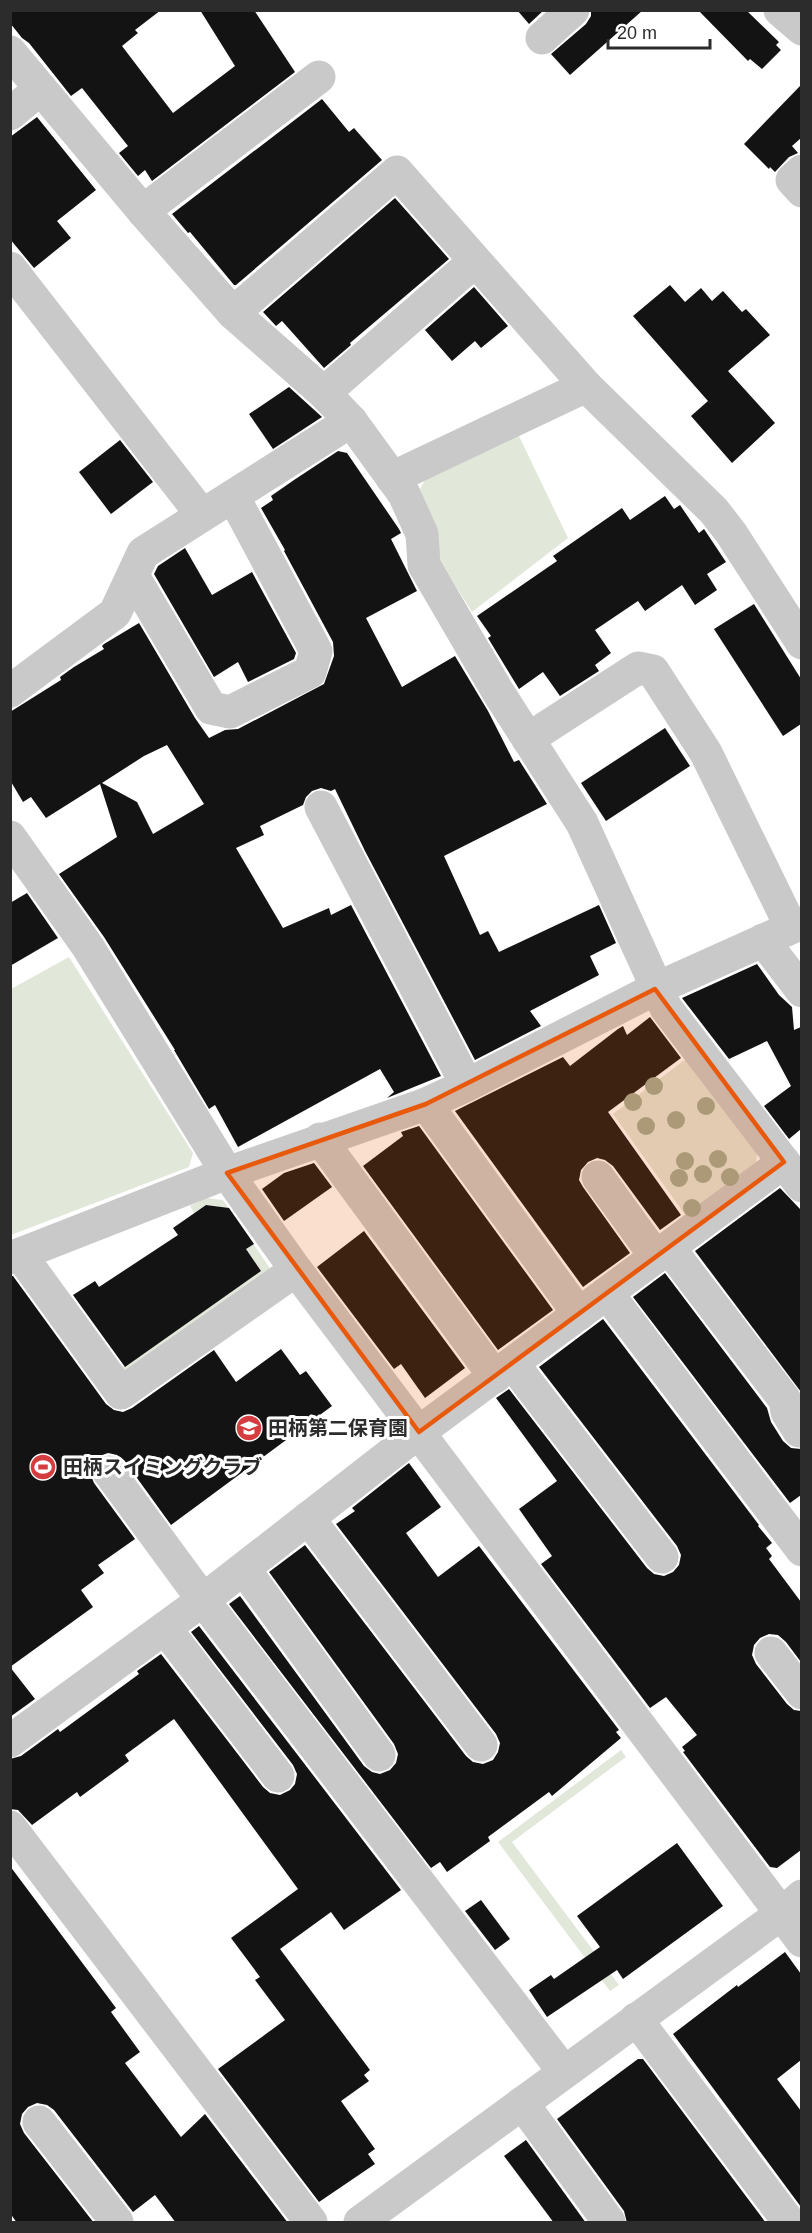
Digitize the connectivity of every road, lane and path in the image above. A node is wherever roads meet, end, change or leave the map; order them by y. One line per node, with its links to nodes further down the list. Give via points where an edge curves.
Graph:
1 (573, 10): 4 (street)
2 (780, 10): 3 (street)
3 (801, 29)
4 (542, 38)
5 (10, 52): 7 (street)
6 (319, 76): 11 (street)
7 (40, 89): 8 (street); 11 (street)
8 (10, 114)
9 (801, 171): 10 (street, via 792,180)
10 (801, 191)
11 (143, 211): 14 (street)
12 (475, 261): 14 (street, via 397,172); 15 (street); 16 (street)
13 (10, 268): 20 (street)
14 (232, 313): 16 (street)
15 (586, 386): 18 (street); 22 (street, via 714,511)
16 (324, 393): 17 (street)
17 (351, 421): 18 (street); 19 (street)
18 (392, 478): 24 (street, via 404,494 422,534 424,565)
19 (233, 496): 20 (street); 21 (street, via 316,651 310,672 230,712 211,708)
20 (202, 515): 21 (street, via 142,553)
21 (133, 576): 23 (street, via 115,613)
22 (801, 643)
23 (10, 691)
24 (528, 739): 27 (street, via 638,668 653,671 706,753); 28 (street, via 582,823)
25 (321, 807): 30 (street)
26 (10, 837): 34 (street, via 88,948)
27 (785, 930): 28 (street); 29 (street)
28 (655, 989): 30 (street); 33 (street, via 666,1008)
29 (801, 991)
30 (467, 1085): 31 (street)
31 (426, 1104): 32 (street); 40 (street)
32 (320, 1139): 34 (street); 41 (street)
33 (791, 1160): 36 (street)
34 (227, 1173): 37 (street); 38 (street)
35 (598, 1177): 36 (street)
36 (662, 1252): 39 (street); 42 (street)
37 (15, 1256): 38 (street, via 121,1393)
38 (296, 1270): 44 (street)
39 (607, 1293): 40 (street); 47 (street)
40 (579, 1314): 41 (street)
41 (504, 1370): 44 (street); 48 (street)
42 (793, 1393): 43 (street, via 787,1412)
43 (799, 1431)
44 (419, 1432): 46 (street); 59 (street)
45 (109, 1472): 50 (street)
46 (308, 1518): 49 (street); 55 (street)
47 (801, 1550)
48 (662, 1557)
49 (244, 1569): 50 (street); 56 (street)
50 (203, 1600): 51 (street); 62 (street)
51 (165, 1628): 54 (street); 57 (street)
52 (771, 1653): 53 (street)
53 (801, 1694)
54 (10, 1741)
55 (481, 1745)
56 (379, 1755)
57 (278, 1776)
58 (10, 1827): 66 (street)
59 (791, 1905): 60 (street); 61 (street)
60 (801, 1941)
61 (636, 2019): 62 (street); 69 (street)
62 (564, 2072): 63 (street)
63 (522, 2103): 67 (street); 68 (street)
64 (39, 2122): 65 (street)
65 (117, 2223)
66 (311, 2223)
67 (360, 2223)
68 (609, 2223)
69 (789, 2223)

